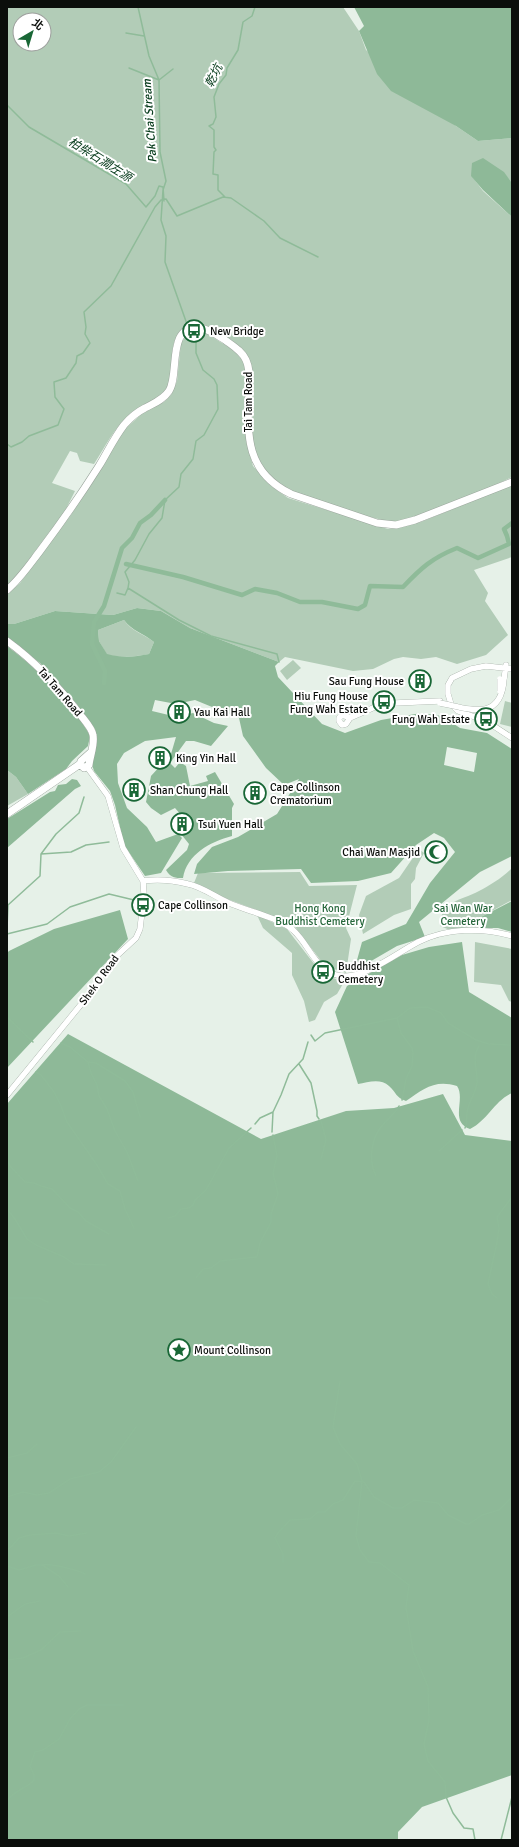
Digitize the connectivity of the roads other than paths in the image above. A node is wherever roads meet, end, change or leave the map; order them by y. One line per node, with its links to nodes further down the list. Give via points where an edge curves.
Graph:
1 (512, 482): 2 (main road, Tai Tam Road, via 415,520 392,525 377,523 287,492 264,472 249,444 247,427 250,376 246,359 237,348 214,334 203,328 192,328 183,334 178,342 173,381 168,393 124,425 68,515)
2 (7, 590)
3 (7, 641): 9 (main road, Tai Tam Road, via 53,682 81,716 93,735 90,754)
4 (512, 666): 5 (street)
5 (503, 667): 6 (street); 7 (street, bridge, via 498,698 487,706 415,701 375,707); 8 (street, via 486,666 454,676 450,681 448,694 451,704 458,711 486,721)
6 (512, 669)
7 (350, 717)
8 (512, 738)
9 (85, 764): 10 (main road, Tai Tam Road); 11 (street, via 106,792 123,848)
10 (7, 814)
11 (143, 881): 12 (street, via 170,880 188,884 285,924 293,930 324,970 341,976 358,974 421,941 440,934 475,930); 13 (street, Shek O Road, via 142,910 137,937 110,962 92,991)
12 (512, 936)
13 (7, 1096)

